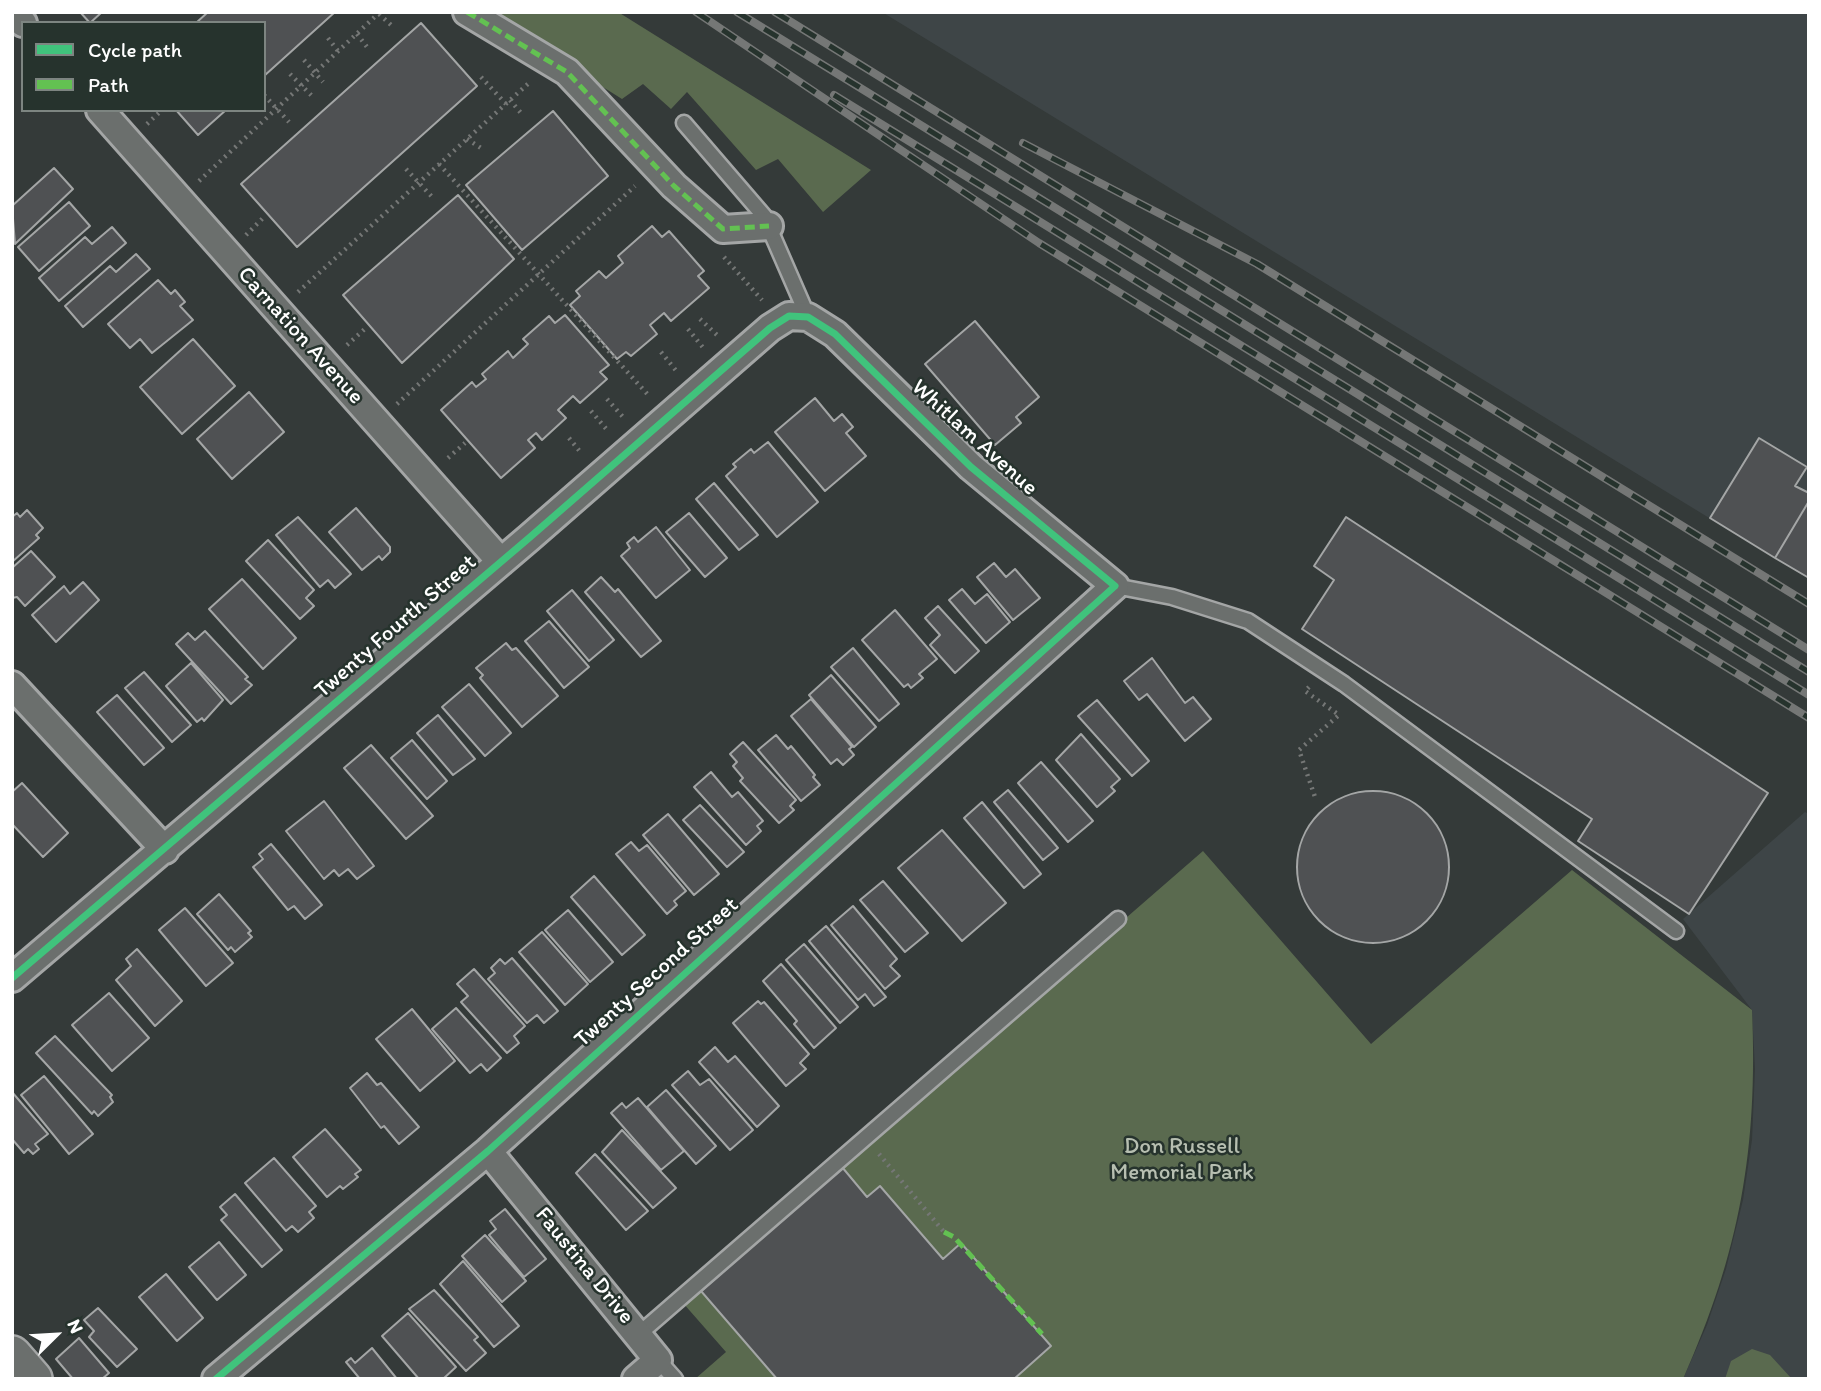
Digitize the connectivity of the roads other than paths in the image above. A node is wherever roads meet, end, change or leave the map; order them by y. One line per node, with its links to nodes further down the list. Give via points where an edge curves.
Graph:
1 (467, 12): 4 (street, via 567,72 723,229)
2 (102, 112): 6 (street, Carnation Avenue)
3 (684, 123): 4 (lane)
4 (769, 226): 5 (lane)
5 (808, 317): 6 (street, Twenty Fourth Street, via 789,316 770,328); 7 (street, Whitlam Avenue, via 835,334 971,467)
6 (501, 562): 9 (street, Twenty Fourth Street)
7 (1115, 586): 11 (lane, Whitlam Avenue, via 1172,597 1248,621 1344,684); 13 (street, Twenty Second Street)
8 (12, 685): 9 (street)
9 (164, 850): 12 (street, Twenty Fourth Street)
10 (1118, 919): 14 (lane)
11 (1676, 931)
12 (12, 978)
13 (488, 1151): 14 (street, Faustina Drive); 18 (street, Twenty Second Street)
14 (639, 1334): 16 (street, Faustina Drive)
15 (12, 1355): 17 (street)
16 (667, 1370): 19 (street, Faustina Drive)
17 (33, 1379)
18 (216, 1379)
19 (636, 1379)

